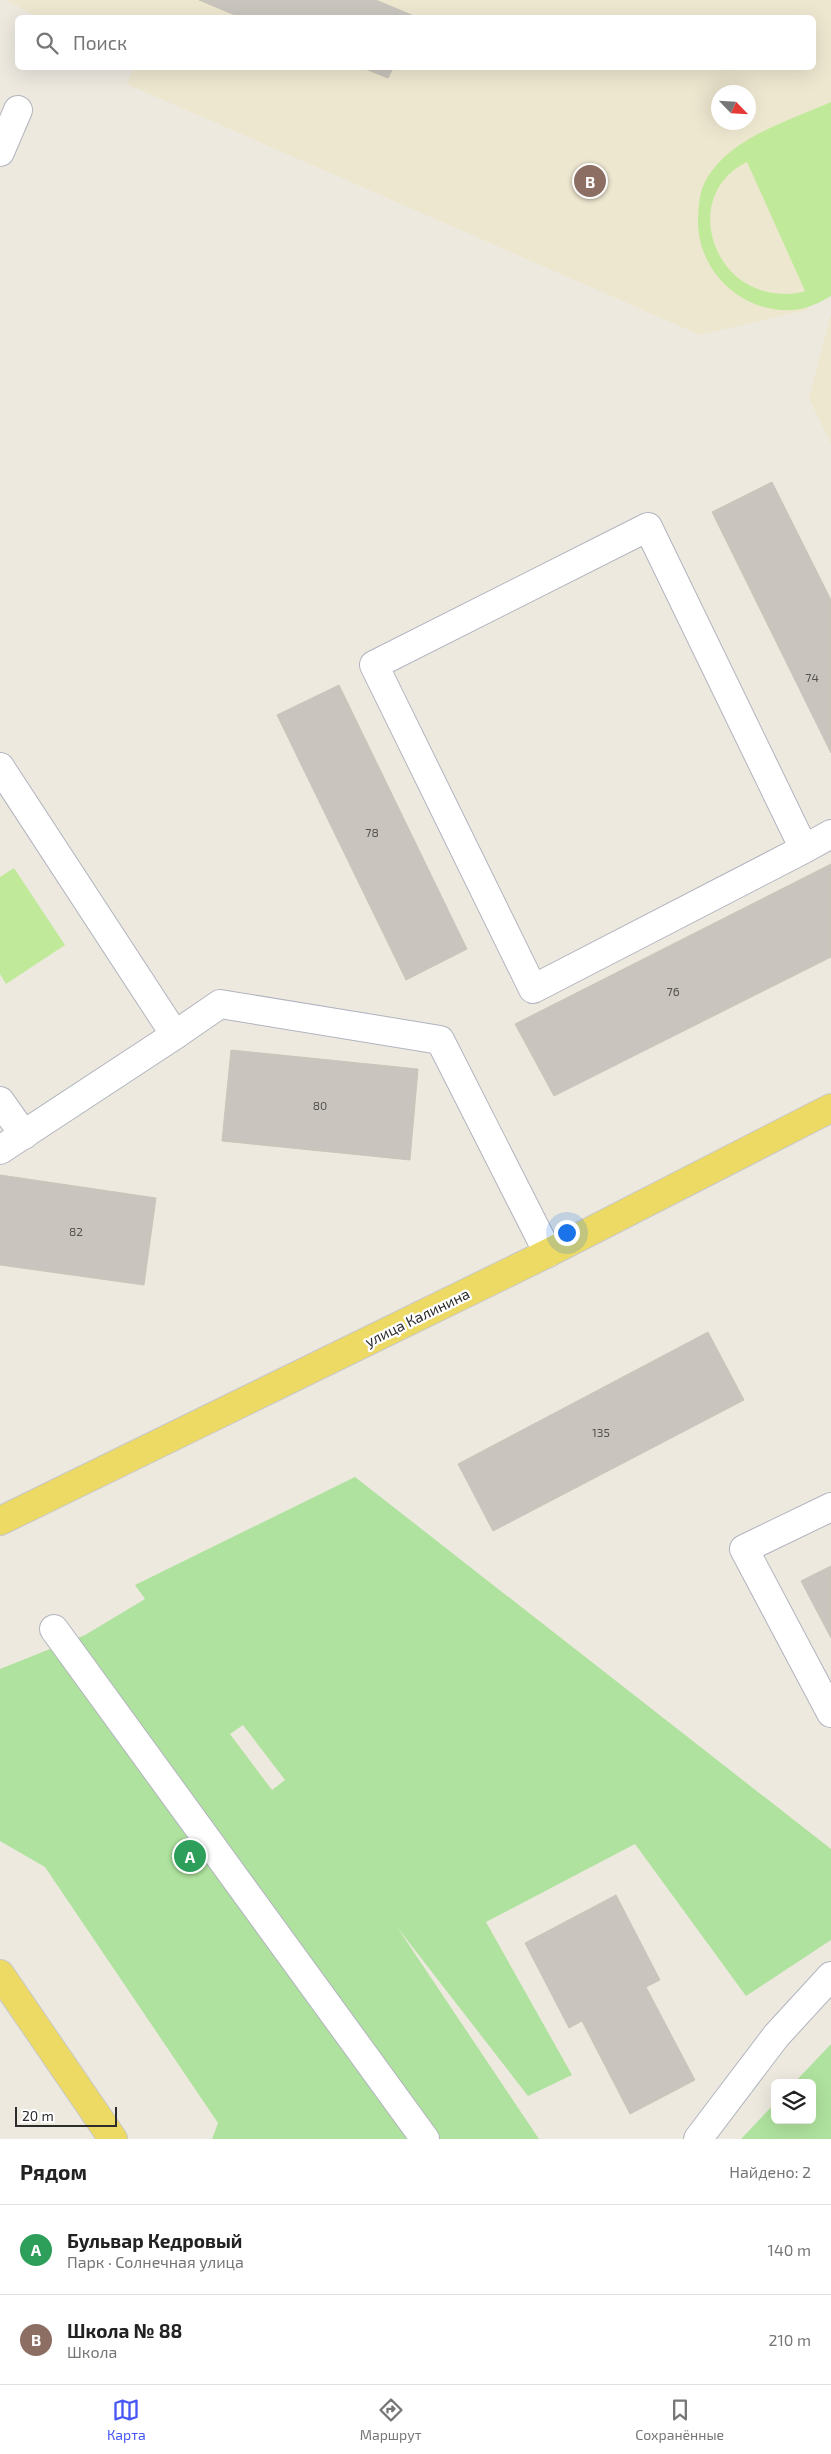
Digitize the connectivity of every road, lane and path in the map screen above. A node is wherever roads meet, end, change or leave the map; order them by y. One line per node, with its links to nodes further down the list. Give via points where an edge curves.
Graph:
1 (18, 110): 2 (lane)
2 (0, 152)
3 (0, 767): 6 (lane)
4 (831, 834): 5 (lane)
5 (804, 848): 5 (lane, via 533,989 374,665 648,527)
6 (175, 1035): 9 (lane); 11 (lane, via 220,1004 440,1040)
7 (0, 1101): 9 (lane)
8 (831, 1108): 11 (main road, улица Калинина)
9 (24, 1135): 10 (lane)
10 (0, 1150)
11 (548, 1253): 13 (main road, улица Калинина)
12 (831, 1507): 15 (lane, via 744,1549)
13 (0, 1521)
14 (54, 1629): 19 (lane)
15 (831, 1714)
16 (0, 1974): 18 (main road)
17 (831, 1976): 20 (lane, via 776,2036)
18 (112, 2139)
19 (425, 2139)
20 (698, 2139)

